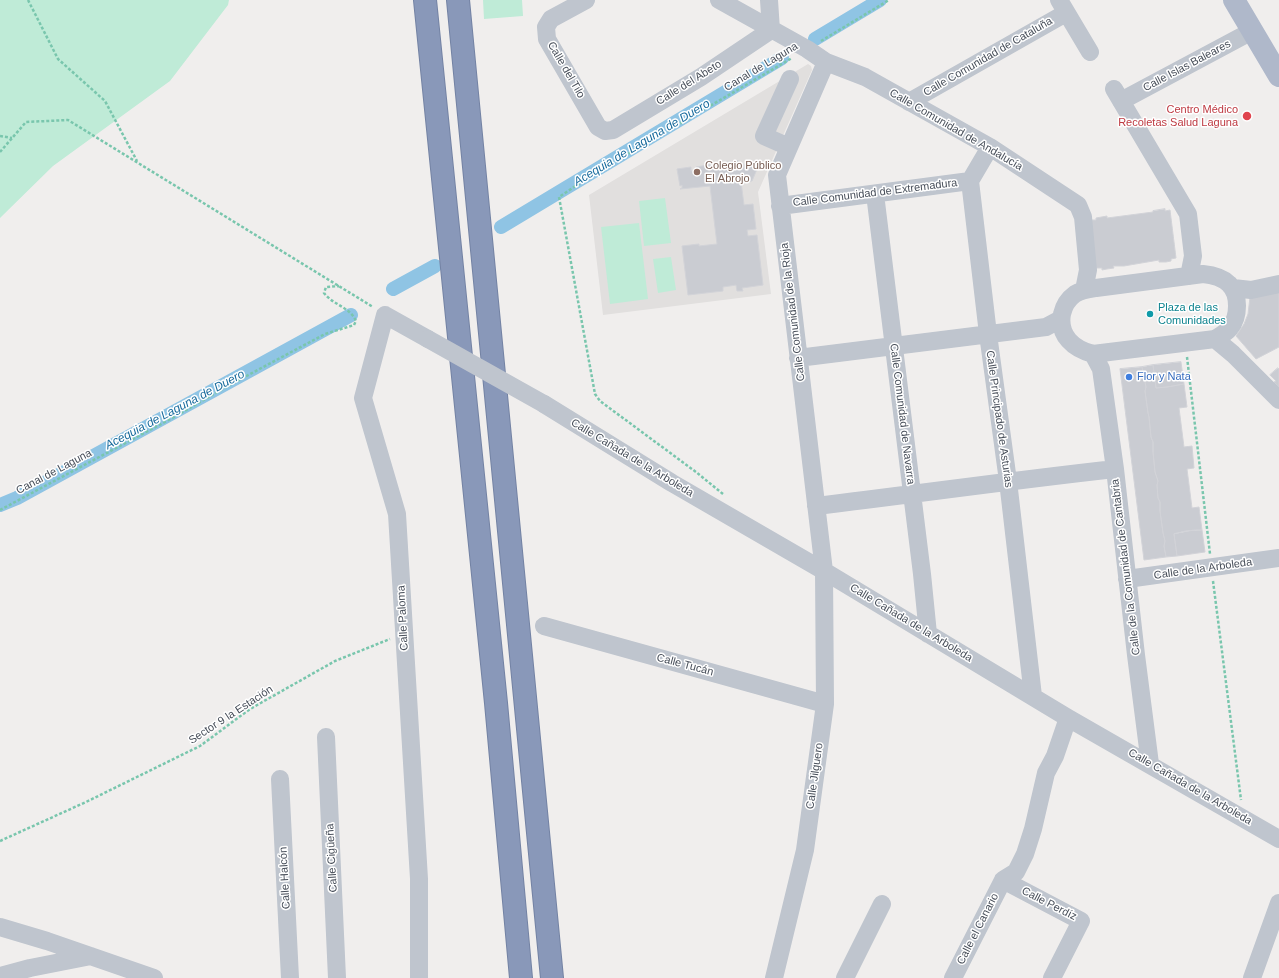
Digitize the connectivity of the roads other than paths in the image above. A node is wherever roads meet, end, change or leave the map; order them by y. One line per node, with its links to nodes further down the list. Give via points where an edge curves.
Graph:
1 (425, 0): 59 (highway, via 470,437)
2 (458, 0): 60 (highway)
3 (586, 0): 15 (street, Calle del Tilo, via 551,19 546,27 547,39 598,127)
4 (719, 0): 8 (street, Calle Comunidad de Andalucía)
5 (770, 0): 8 (street)
6 (1234, 0): 9 (main road)
7 (1062, 6): 10 (street); 14 (street, Calle Comunidad de Cataluña)
8 (772, 30): 11 (street, Calle Comunidad de Andalucía); 15 (street, Calle del Abeto, via 613,130)
9 (1252, 31): 12 (main road); 21 (street, Calle Islas Baleares, via 1117,95 1188,214)
10 (1090, 52)
11 (826, 62): 14 (street, Calle Comunidad de Andalucía, via 865,77); 16 (street, Calle Comunidad de la Rioja)
12 (1279, 76)
13 (790, 79): 16 (street, via 764,136)
14 (909, 102): 17 (street, Calle Comunidad de Andalucía)
15 (605, 131)
16 (789, 147): 20 (street, Calle Comunidad de la Rioja, via 777,175)
17 (990, 147): 18 (street); 23 (street, Calle Comunidad de Andalucía, via 1078,204 1083,217)
18 (970, 181): 19 (street, Calle Comunidad de Extremadura); 27 (street, Calle Principado de Asturias)
19 (874, 194): 20 (street, Calle Comunidad de Extremadura); 29 (street, Calle Comunidad de Navarra)
20 (780, 206): 30 (street, Calle Comunidad de la Rioja)
21 (1196, 275): 23 (street); 24 (street, via 1221,278 1229,284)
22 (1279, 284): 24 (street)
23 (1090, 289): 26 (street, via 1076,293 1066,301)
24 (1235, 295): 28 (street, via 1235,318 1231,327)
25 (385, 315): 38 (street, Calle Cañada de la Arboleda, bridge, via 544,404 672,483); 58 (street, Calle Paloma, via 363,398 397,514 419,879)
26 (1057, 326): 27 (street); 31 (street, via 1070,342)
27 (988, 334): 29 (street); 34 (street, Calle Principado de Asturias)
28 (1220, 336): 31 (street); 32 (street, via 1233,354)
29 (893, 346): 30 (street); 35 (street, Calle Comunidad de Navarra)
30 (798, 358): 36 (street, Calle Comunidad de la Rioja)
31 (1100, 359): 33 (street, Calle de la Comunidad de Cantabria)
32 (1279, 400)
33 (1115, 469): 34 (street); 39 (street, Calle de la Comunidad de Cantabria)
34 (1008, 481): 35 (street); 42 (street, Calle Principado de Asturias)
35 (912, 495): 36 (street); 41 (street, Calle Comunidad de Navarra)
36 (816, 506): 38 (street, Calle Comunidad de la Rioja)
37 (1278, 563): 39 (street, Calle de la Arboleda, via 1212,568)
38 (824, 571): 41 (street, Calle Cañada de la Arboleda); 43 (street, Calle Jilguero)
39 (1128, 579): 46 (street, Calle de la Comunidad de Cantabria)
40 (544, 626): 43 (street, Calle Tucán)
41 (928, 634): 42 (street, Calle Cañada de la Arboleda)
42 (1033, 696): 44 (street, Calle Cañada de la Arboleda)
43 (825, 704): 61 (street, Calle Jilguero, via 805,850)
44 (1068, 718): 46 (street, Calle Cañada de la Arboleda); 49 (street, via 1055,756 1046,773 1025,854 1016,872)
45 (326, 737): 57 (street, Calle Cigüeña)
46 (1150, 764): 48 (street, Calle Cañada de la Arboleda)
47 (280, 779): 56 (street, Calle Halcón)
48 (1279, 839)
49 (1003, 880): 63 (street, Calle el Canario); 64 (street, Calle Perdíz, via 1081,921)
50 (1279, 903): 65 (street)
51 (882, 904): 62 (street)
52 (0, 927): 53 (street)
53 (91, 956): 54 (street); 55 (street)
54 (0, 976)
55 (154, 978)
56 (290, 978)
57 (337, 978)
58 (419, 978)
59 (521, 978)
60 (552, 978)
61 (774, 978)
62 (845, 978)
63 (953, 978)
64 (1052, 978)
65 (1252, 978)

